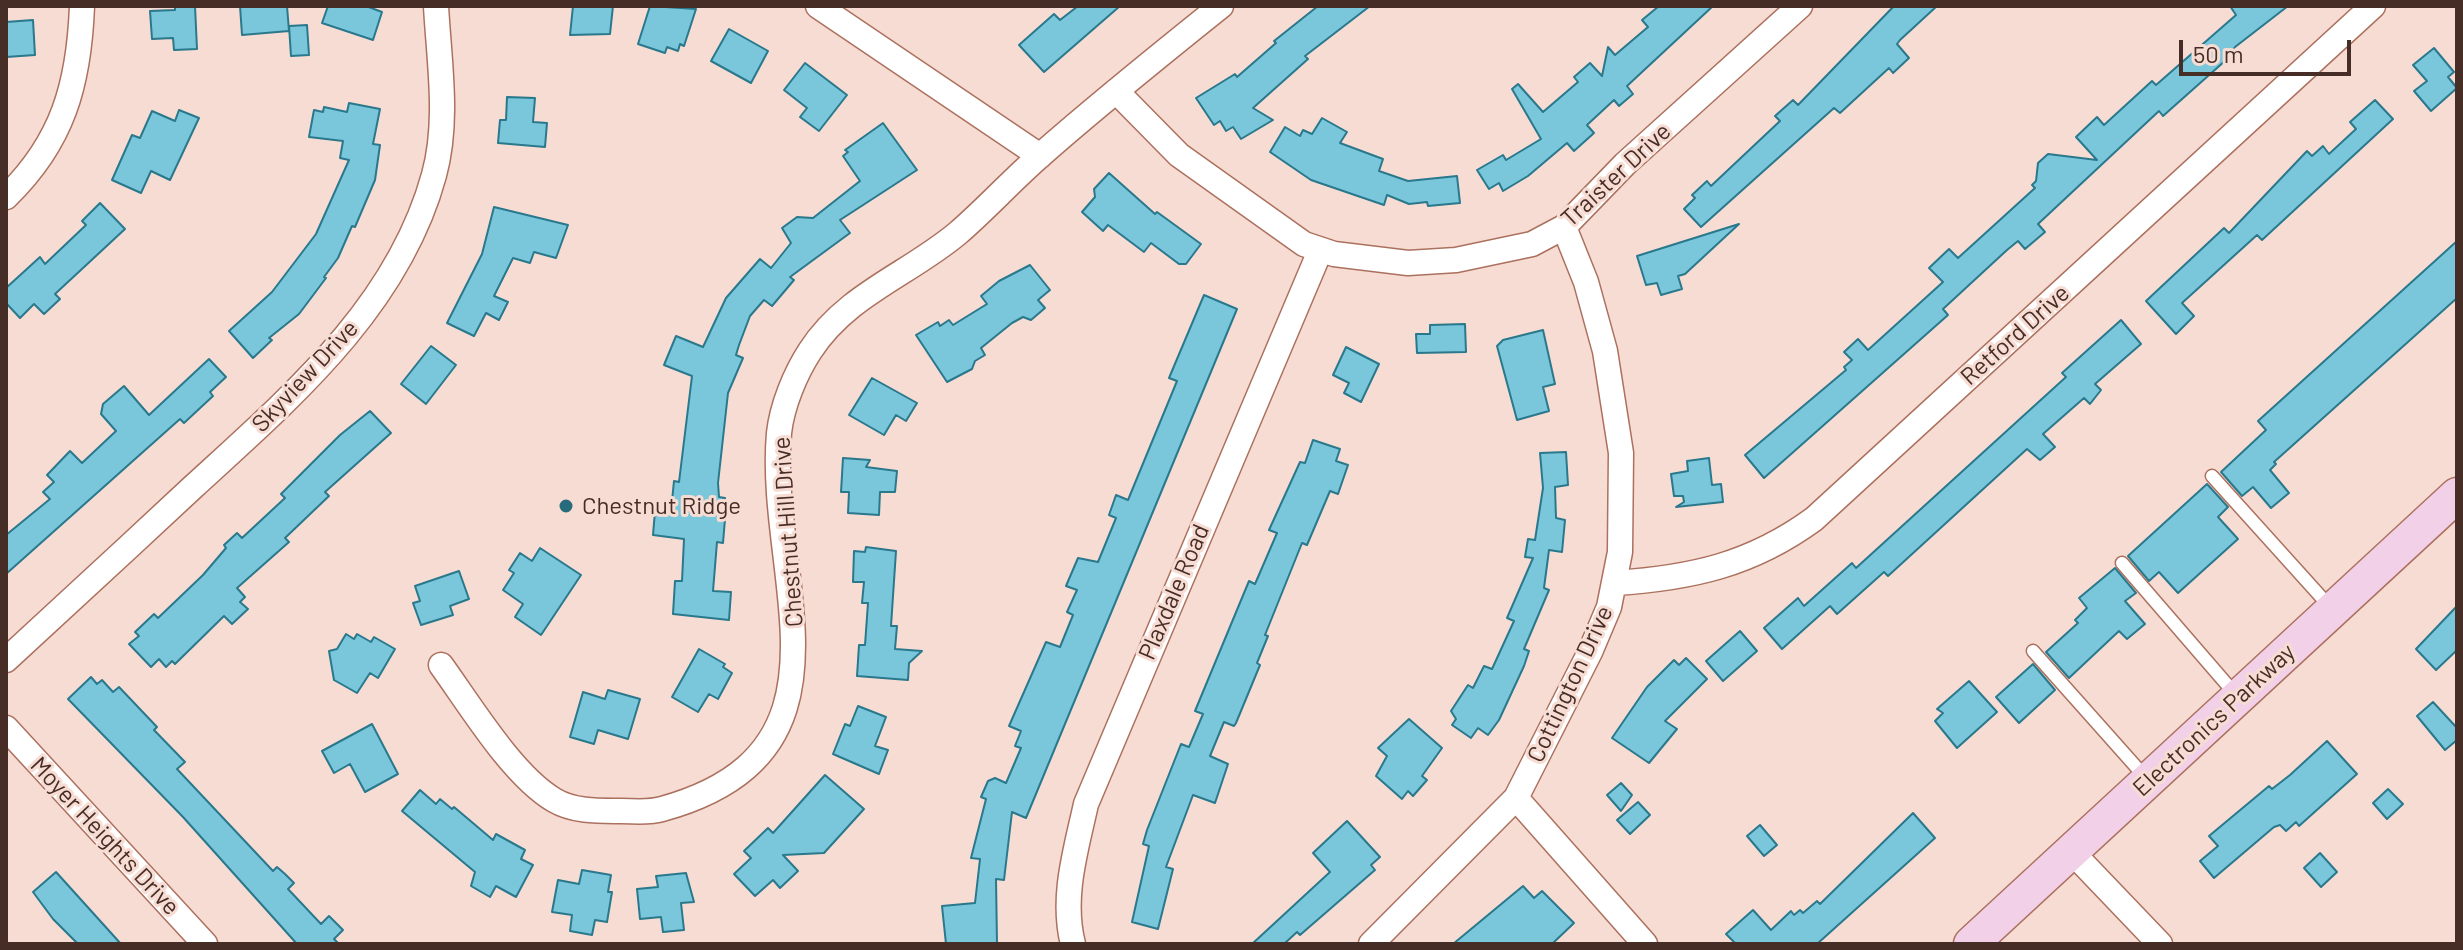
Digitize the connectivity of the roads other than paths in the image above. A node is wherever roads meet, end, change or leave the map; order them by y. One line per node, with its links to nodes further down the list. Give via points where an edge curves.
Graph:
1 (82, 6): 9 (street, via 69,100 52,142)
2 (436, 6): 18 (street, Skyview Drive, via 442,115 435,172 419,221 391,276 287,401)
3 (818, 6): 8 (street)
4 (1221, 6): 7 (street, Chestnut Hill Drive)
5 (1800, 6): 10 (street, Traister Drive, via 1625,164)
6 (2373, 6): 15 (street, Retford Drive, via 1814,519 1790,536 1721,567 1680,579)
7 (1116, 91): 8 (street, Chestnut Hill Drive); 11 (street, Traister Drive, via 1179,155)
8 (1040, 156): 19 (street, Chestnut Hill Drive, via 957,234 842,311 809,351 779,433 793,667 790,698 775,731 752,761 693,801 655,811 573,807 554,800 510,760)
9 (6, 197)
10 (1564, 227): 11 (street, Traister Drive, via 1532,244 1456,260 1408,263); 15 (street, Cottington Drive, via 1605,351 1621,453)
11 (1320, 251): 26 (street, Plaxdale Road, via 1086,804 1069,881)
12 (2212, 476): 16 (lane)
13 (2457, 495): 16 (main road, Electronics Parkway)
14 (2122, 563): 20 (lane)
15 (1615, 583): 23 (street, Cottington Drive, via 1590,652)
16 (2333, 610): 20 (main road, Electronics Parkway)
17 (2033, 651): 22 (lane)
18 (6, 660)
19 (441, 665)
20 (2238, 697): 22 (main road, Electronics Parkway)
21 (6, 728): 25 (street, Moyer Heights Drive)
22 (2148, 780): 24 (main road, Electronics Parkway)
23 (1516, 798): 27 (street, Cottington Drive); 28 (street)
24 (2071, 851): 29 (main road, Electronics Parkway); 30 (street)
25 (205, 944)
26 (1073, 944)
27 (1371, 944)
28 (1645, 944)
29 (1971, 944)
30 (2160, 944)

